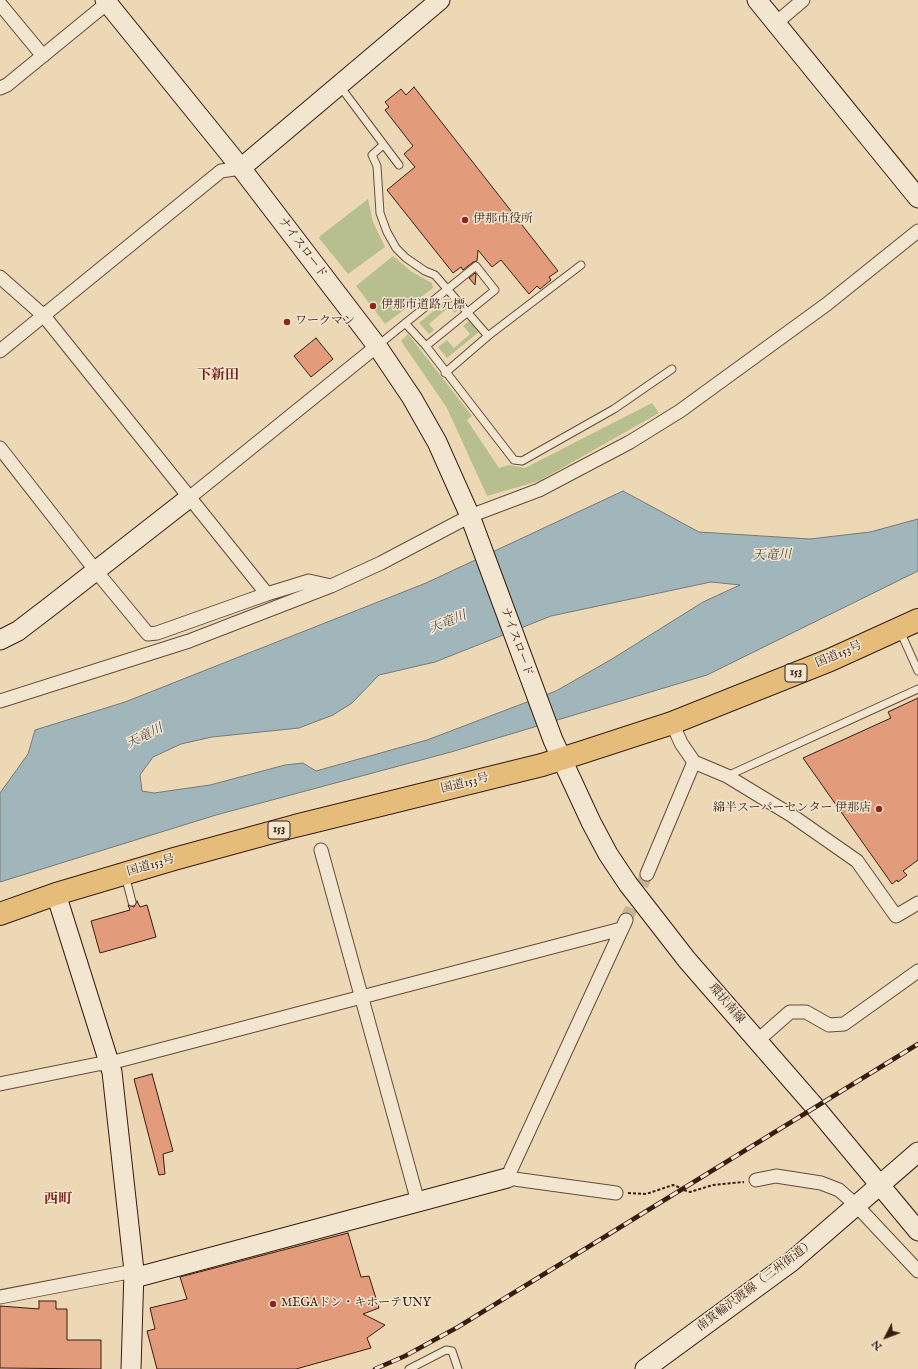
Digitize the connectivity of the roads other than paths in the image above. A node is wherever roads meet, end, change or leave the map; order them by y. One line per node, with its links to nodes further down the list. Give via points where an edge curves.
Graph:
1 (757, 0): 6 (street)
2 (803, 0): 6 (street)
3 (108, 1): 7 (street); 12 (street, ナイスロード)
4 (432, 2): 8 (street)
5 (0, 4): 7 (street)
6 (776, 23): 13 (street)
7 (43, 56): 9 (street)
8 (339, 85): 10 (lane); 12 (street)
9 (0, 88)
10 (383, 145): 11 (lane); 17 (lane, via 372,155 377,166 380,213 387,232 396,248 406,258 435,275)
11 (399, 166)
12 (241, 168): 19 (street, via 221,171); 22 (street, ナイスロード)
13 (918, 198)
14 (918, 231): 29 (street, via 827,304 680,411 630,442 539,490)
15 (581, 264): 21 (lane)
16 (0, 277): 19 (street)
17 (446, 288): 18 (lane); 18 (lane, via 476,266 495,290); 20 (lane)
18 (468, 312): 21 (lane); 23 (lane)
19 (44, 316): 24 (street); 28 (street)
20 (405, 323): 22 (lane); 23 (lane)
21 (488, 336): 26 (lane)
22 (377, 346): 28 (street); 29 (street, ナイスロード, via 412,398 437,442)
23 (426, 346): 26 (lane)
24 (0, 351)
25 (672, 369): 26 (lane, via 614,409 522,461 514,460)
26 (445, 373)
27 (0, 448): 30 (street)
28 (189, 498): 30 (street); 32 (street)
29 (471, 520): 31 (street); 40 (street, ナイスロード, via 550,733)
30 (96, 571): 32 (street, via 148,634); 35 (street, via 18,631)
31 (331, 586): 32 (street, via 309,581); 38 (street, via 188,641)
32 (267, 594)
33 (918, 620): 34 (highway, 国道153号 / 153)
34 (898, 629): 36 (lane); 39 (highway, 国道153号 / 153, via 830,660)
35 (0, 640)
36 (918, 671)
37 (918, 690): 42 (lane)
38 (0, 702)
39 (672, 723): 40 (highway, 国道153号 / 153); 41 (street, via 680,743)
40 (562, 758): 44 (highway, 国道153号 / 153, via 294,826); 52 (street, 環状南線, via 591,822 628,884 687,960)
41 (694, 762): 42 (street); 45 (street)
42 (727, 776): 48 (street, via 857,860 896,916)
43 (321, 850): 51 (street)
44 (125, 873): 46 (highway, 国道153号 / 153); 47 (lane)
45 (647, 874)
46 (56, 894): 49 (highway, 国道153号 / 153); 53 (street)
47 (132, 902)
48 (918, 903)
49 (0, 914)
50 (918, 971): 52 (street, via 844,1024 829,1025 806,1012 790,1012)
51 (361, 998): 53 (street); 56 (street, via 624,925); 60 (street)
52 (757, 1041): 58 (street, 環状南線)
53 (110, 1063): 54 (street); 64 (street)
54 (0, 1084)
55 (918, 1152): 58 (street, 南箕輪沢渡線（三州街道）)
56 (507, 1178): 59 (street); 60 (street)
57 (756, 1180): 61 (street, via 776,1176 822,1183 839,1190)
58 (880, 1185): 61 (street, 南箕輪沢渡線（三州街道）); 62 (street, 環状南線)
59 (616, 1193)
60 (418, 1202): 64 (street)
61 (856, 1205): 63 (street); 69 (street, 南箕輪沢渡線（三州街道）, via 791,1262)
62 (918, 1232)
63 (918, 1271)
64 (134, 1274): 65 (street); 66 (street)
65 (0, 1297)
66 (131, 1369)
67 (409, 1369): 68 (lane, via 446,1350 452,1351)
68 (458, 1369)
69 (645, 1369)

